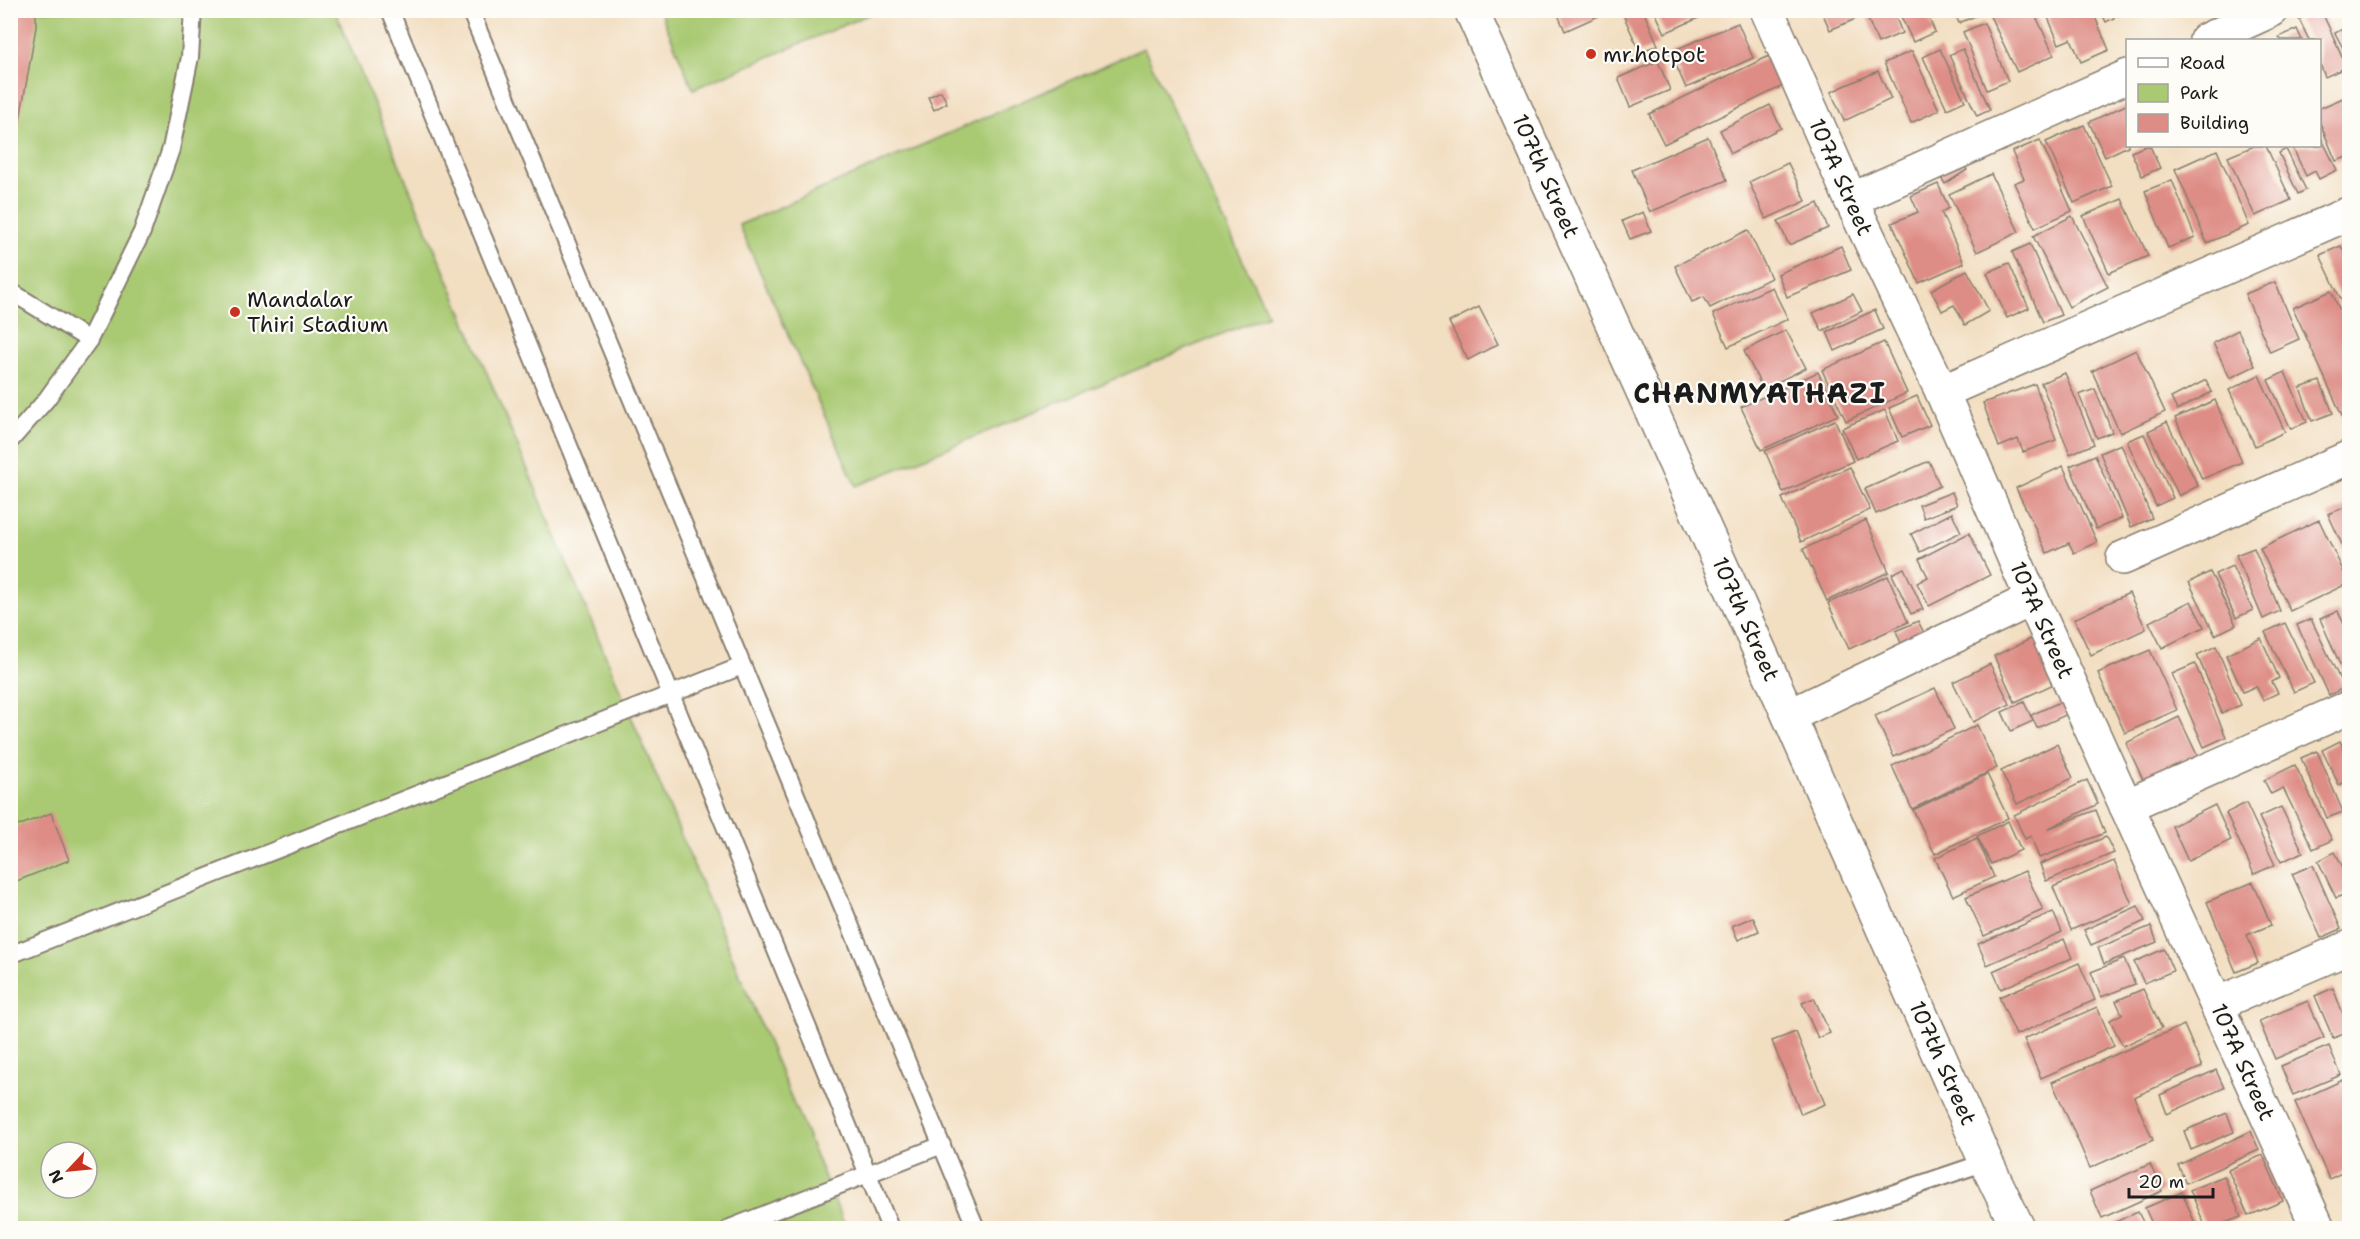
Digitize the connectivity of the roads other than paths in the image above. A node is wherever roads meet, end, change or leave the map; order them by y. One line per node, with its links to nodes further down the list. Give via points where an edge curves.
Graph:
1 (193, 10): 12 (lane, via 190,57 171,149 141,232)
2 (390, 10): 19 (lane)
3 (470, 10): 18 (lane)
4 (1471, 10): 21 (street, 107th Street)
5 (1767, 10): 9 (street, 107A Street)
6 (2272, 10): 7 (street)
7 (2208, 39)
8 (2126, 76): 9 (street)
9 (1851, 200): 13 (street, 107A Street)
10 (2349, 213): 13 (street)
11 (10, 291): 12 (lane)
12 (89, 339): 14 (lane, via 46,400)
13 (1942, 392): 17 (street, 107A Street)
14 (10, 441)
15 (2349, 457): 16 (street)
16 (2123, 558)
17 (2032, 599): 21 (street); 22 (street, 107A Street)
18 (742, 666): 19 (lane); 26 (lane)
19 (670, 695): 24 (lane); 28 (lane)
20 (2349, 707): 22 (street)
21 (1789, 716): 27 (street, 107th Street)
22 (2126, 806): 25 (street, 107A Street)
23 (2349, 947): 25 (street)
24 (10, 956)
25 (2217, 1004): 34 (street, 107A Street)
26 (942, 1145): 28 (lane); 31 (lane)
27 (1986, 1162): 32 (lane); 33 (street, 107th Street)
28 (867, 1174): 29 (lane); 30 (lane)
29 (730, 1228)
30 (890, 1228)
31 (976, 1228)
32 (1791, 1228)
33 (2018, 1228)
34 (2318, 1228)

